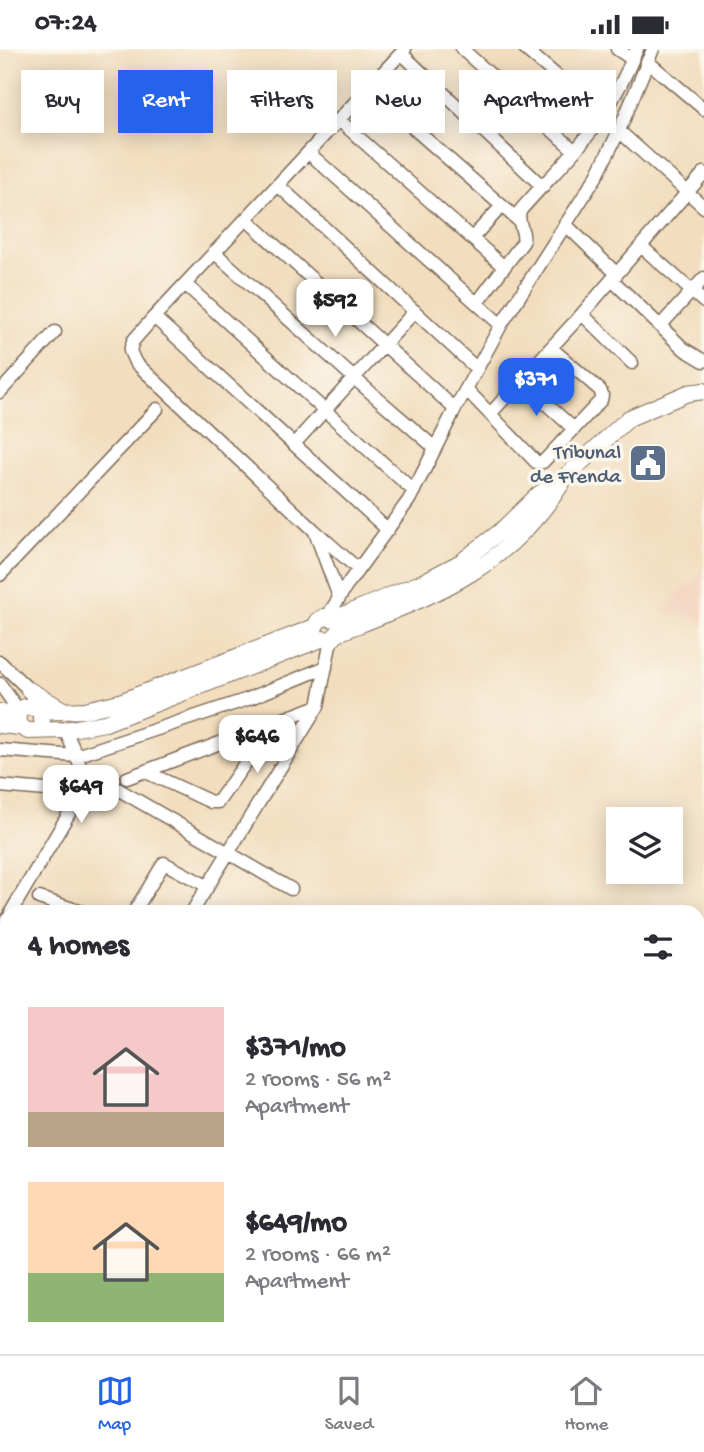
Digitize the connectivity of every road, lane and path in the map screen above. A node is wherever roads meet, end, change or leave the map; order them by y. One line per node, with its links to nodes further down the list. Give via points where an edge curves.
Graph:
1 (462, 49): 17 (street)
2 (525, 49): 9 (street)
3 (617, 49): 6 (street)
4 (653, 49): 7 (street)
5 (403, 51): 8 (street); 21 (street)
6 (635, 54): 10 (street)
7 (647, 61): 12 (street); 14 (street)
8 (385, 70)
9 (550, 70)
10 (616, 90)
11 (351, 107): 13 (street)
12 (704, 109)
13 (339, 120): 18 (street); 28 (street)
14 (619, 131): 22 (street); 27 (street)
15 (419, 133): 23 (street)
16 (589, 133): 17 (street)
17 (575, 151): 21 (street)
18 (309, 153): 20 (street); 37 (street)
19 (704, 173): 22 (street)
20 (278, 185): 25 (street); 38 (street)
21 (543, 187): 26 (street, via 520,211)
22 (687, 192): 24 (street); 29 (street)
23 (502, 206): 26 (street); 28 (street)
24 (704, 207)
25 (246, 219): 30 (street); 44 (street)
26 (519, 220): 31 (street, via 524,239)
27 (565, 224): 32 (street); 41 (street)
28 (472, 238): 31 (street)
29 (641, 246): 32 (street); 35 (street)
30 (214, 252): 34 (street); 49 (street)
31 (504, 267): 37 (street)
32 (615, 277): 39 (street); 42 (street)
33 (704, 278): 35 (street)
34 (185, 284): 40 (street); 56 (street)
35 (692, 292): 36 (street); 42 (street)
36 (704, 302)
37 (477, 303): 41 (street)
38 (415, 311): 44 (street); 48 (street)
39 (582, 314): 45 (street); 47 (street)
40 (154, 317): 59 (street); 63 (street, via 133,341 132,359)
41 (502, 325): 48 (street)
42 (660, 326): 46 (street)
43 (55, 332): 53 (street)
44 (384, 345): 49 (street); 55 (street)
45 (551, 348): 50 (street); 58 (street, via 603,395)
46 (704, 361)
47 (632, 363)
48 (477, 369): 51 (street)
49 (354, 378): 56 (street); 60 (street)
50 (521, 381): 57 (street); 58 (street)
51 (466, 389): 55 (street); 57 (street)
52 (704, 391): 67 (main road, via 688,393 629,418 565,477 544,510 475,572 431,596)
53 (0, 392)
54 (157, 409): 65 (street)
55 (455, 409): 60 (street)
56 (325, 410): 59 (street); 61 (street)
57 (491, 413): 58 (street, via 538,463)
58 (574, 429)
59 (294, 444): 62 (street)
60 (435, 448): 61 (street)
61 (414, 491): 62 (street)
62 (388, 530): 64 (street)
63 (315, 531): 64 (street); 66 (street)
64 (358, 569): 66 (street)
65 (0, 575)
66 (339, 597): 67 (street)
67 (328, 629): 69 (street); 75 (main road, via 120,702); 78 (main road, via 121,718)
68 (0, 662): 71 (street)
69 (326, 667): 72 (street); 81 (street)
70 (0, 684): 76 (street)
71 (29, 690): 73 (street); 75 (main road)
72 (318, 706): 79 (street); 82 (street)
73 (39, 711): 75 (main road); 76 (main road, via 41,724)
74 (0, 712): 76 (main road)
75 (68, 712)
76 (23, 721): 77 (main road); 78 (main road)
77 (0, 725)
78 (65, 730): 81 (street)
79 (302, 732): 82 (street, via 256,748 218,802); 86 (street)
80 (0, 750): 81 (street)
81 (78, 762): 85 (street); 86 (street)
82 (146, 772): 83 (street)
83 (127, 778)
84 (0, 786): 85 (street)
85 (81, 793): 90 (street)
86 (229, 854): 87 (street); 88 (street)
87 (207, 886): 92 (street, via 164,863); 93 (street)
88 (291, 889)
89 (38, 898): 91 (street)
90 (15, 905)
91 (60, 905)
92 (138, 905)
93 (196, 905)

